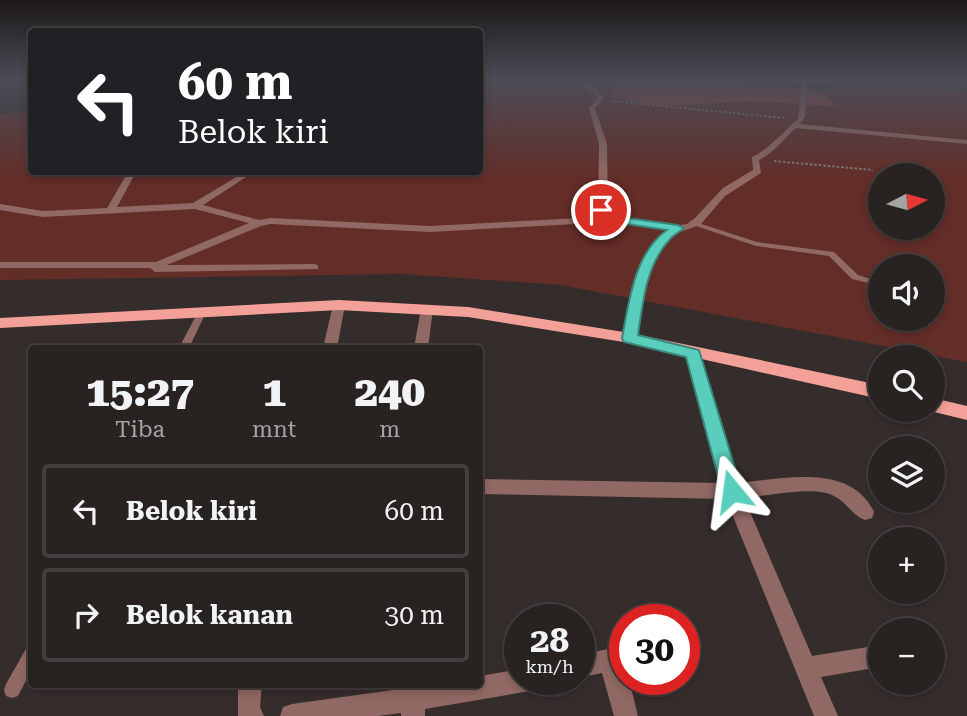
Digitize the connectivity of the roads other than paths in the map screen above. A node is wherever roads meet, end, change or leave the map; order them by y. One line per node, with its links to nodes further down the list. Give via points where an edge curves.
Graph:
1 (594, 113): 10 (street, via 603,144 601,210)
2 (800, 113): 3 (street)
3 (799, 123): 4 (street); 12 (street, via 755,159 758,171 738,180)
4 (967, 142)
5 (130, 175): 9 (street)
6 (245, 175): 7 (street)
7 (195, 206): 9 (street); 11 (street)
8 (0, 207): 9 (street, via 43,214)
9 (110, 211)
10 (610, 219): 11 (street, via 430,229 303,221); 13 (street)
11 (259, 223): 15 (street)
12 (695, 224): 13 (street); 17 (lane, via 763,245 831,254 855,277)
13 (678, 228): 22 (street, via 667,235 648,262)
14 (0, 265): 15 (street)
15 (158, 265): 16 (street, via 155,269)
16 (314, 267)
17 (868, 281)
18 (339, 305): 19 (main road); 20 (main road); 24 (street)
19 (427, 309): 22 (main road); 25 (street)
20 (203, 310): 21 (main road); 23 (lane)
21 (1, 324)
22 (629, 338): 26 (main road)
23 (186, 345)
24 (331, 345)
25 (421, 345)
26 (693, 354): 27 (main road); 31 (street)
27 (868, 390)
28 (945, 408): 29 (main road)
29 (967, 413)
30 (483, 487): 31 (street)
31 (732, 491): 32 (street, via 832,485); 36 (street)
32 (865, 512)
33 (868, 658): 36 (street)
34 (28, 660): 41 (lane)
35 (595, 663): 45 (street, via 608,660)
36 (806, 668): 46 (street)
37 (504, 684): 38 (street)
38 (483, 687)
39 (250, 688): 43 (street)
40 (479, 688): 42 (street)
41 (12, 690)
42 (412, 700): 44 (street)
43 (248, 715)
44 (292, 716)
45 (626, 716)
46 (825, 716)

